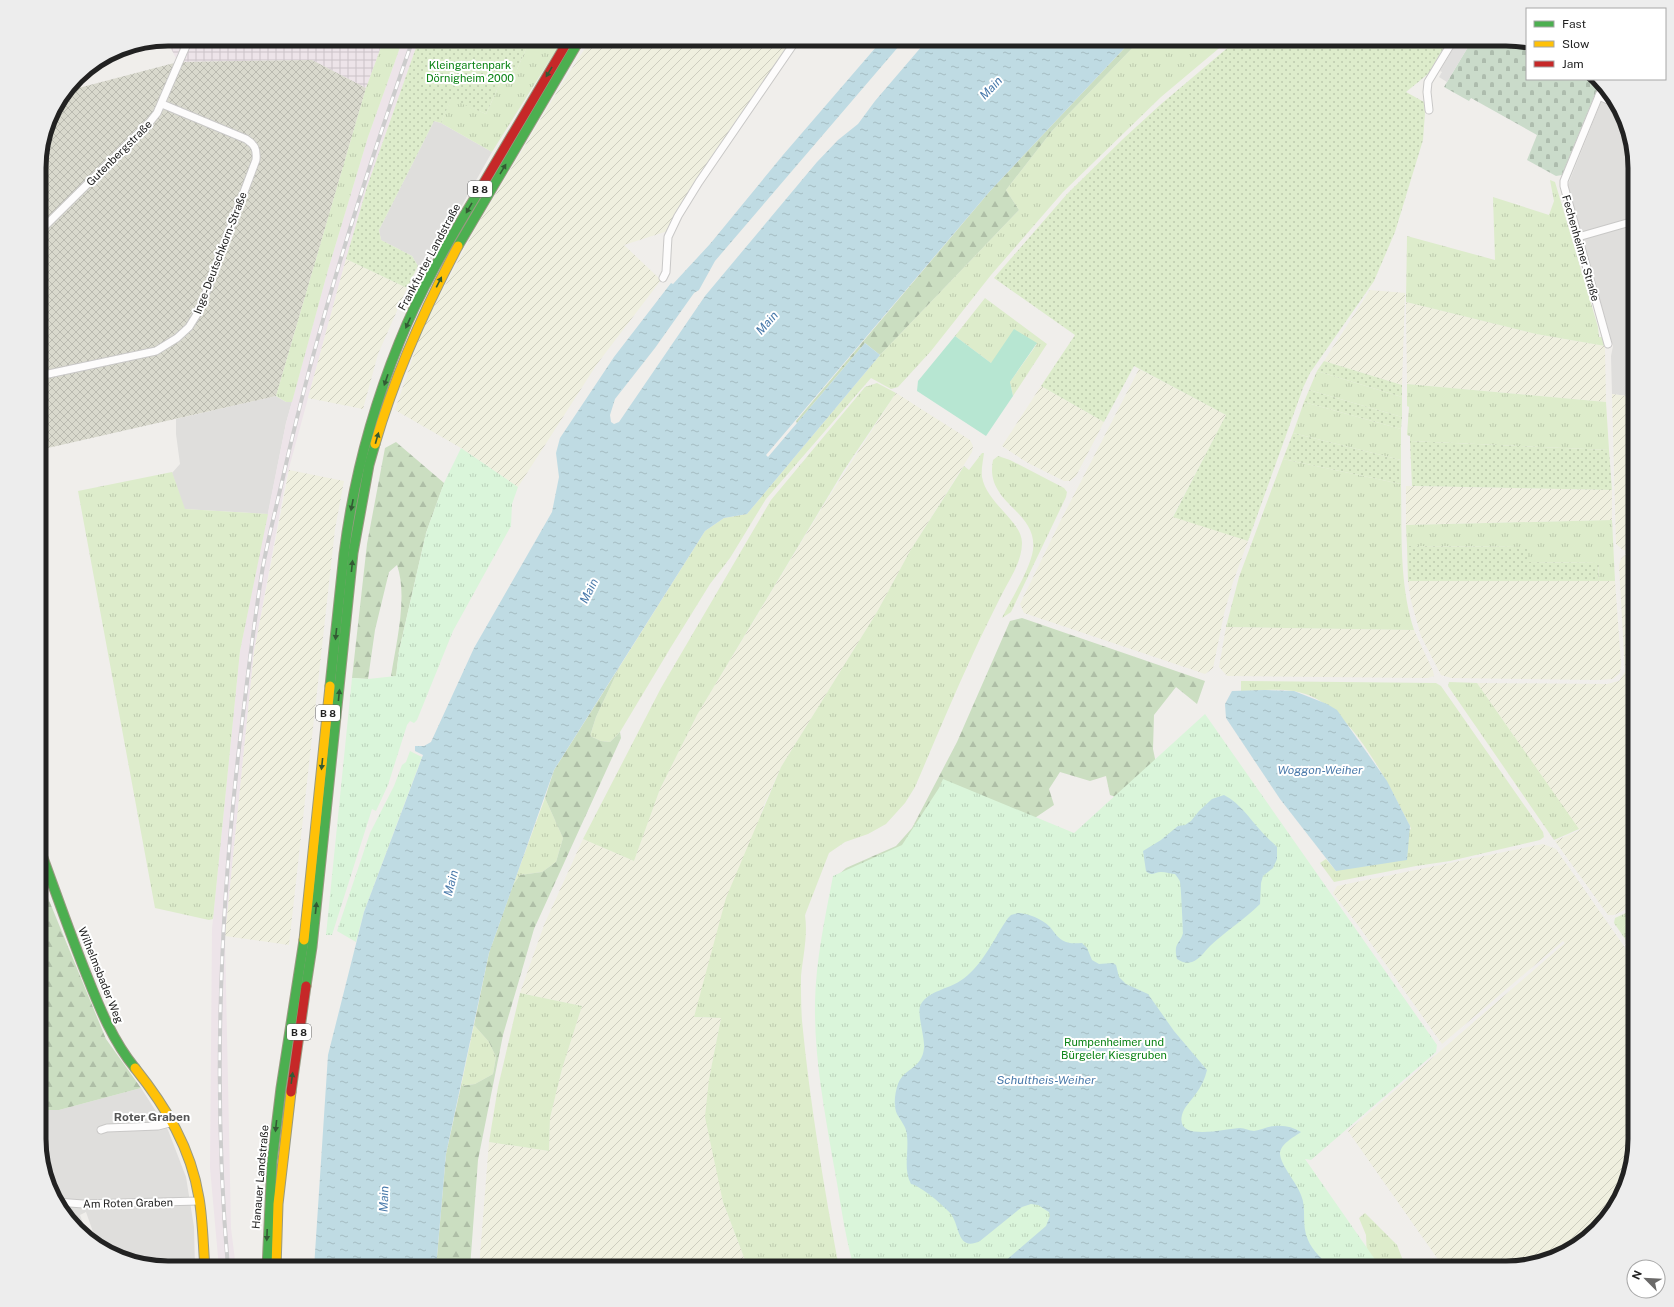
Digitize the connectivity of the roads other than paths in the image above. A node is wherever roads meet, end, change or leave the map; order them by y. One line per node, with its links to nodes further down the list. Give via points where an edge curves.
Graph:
1 (186, 46): 9 (street, Gutenbergstraße)
2 (565, 46): 18 (main road, Frankfurter Landstraße / B 8, one-way to 18, via 454,232 422,292 399,343 368,438 348,529 304,941)
3 (576, 46): 23 (main road, Frankfurter Landstraße / B 8, one-way to 3, via 292,1075 312,947 355,541 375,442 410,342 432,294 465,232)
4 (792, 46): 14 (street, via 678,216 668,236)
5 (1450, 46): 10 (street, via 1428,82)
6 (1601, 92): 7 (street, Fechenheimer Straße)
7 (1599, 96): 8 (street); 13 (street, Fechenheimer Straße, via 1564,183)
8 (1608, 100)
9 (162, 104): 12 (street, Gutenbergstraße, via 149,123); 16 (street, Inge-Deutschkorn-Straße, via 246,139 255,145 257,152 199,311 189,327 156,351)
10 (1429, 110)
11 (1628, 223): 13 (street)
12 (46, 225)
13 (1578, 237): 15 (street, Fechenheimer Straße)
14 (663, 278)
15 (1608, 344)
16 (46, 375)
17 (46, 866): 19 (main road, Wilhelmsbader Weg, via 94,994 115,1038)
18 (281, 1088): 25 (main road, Hanauer Landstraße / B 8, one-way to 25, via 269,1202)
19 (173, 1122): 20 (street, via 158,1126); 21 (main road, Wilhelmsbader Weg, via 191,1165)
20 (101, 1130)
21 (199, 1201): 22 (street, Am Roten Graben); 24 (main road, Wilhelmsbader Weg)
22 (64, 1203)
23 (278, 1204): 26 (main road, Hanauer Landstraße / B 8)
24 (204, 1261)
25 (267, 1261)
26 (276, 1261)

